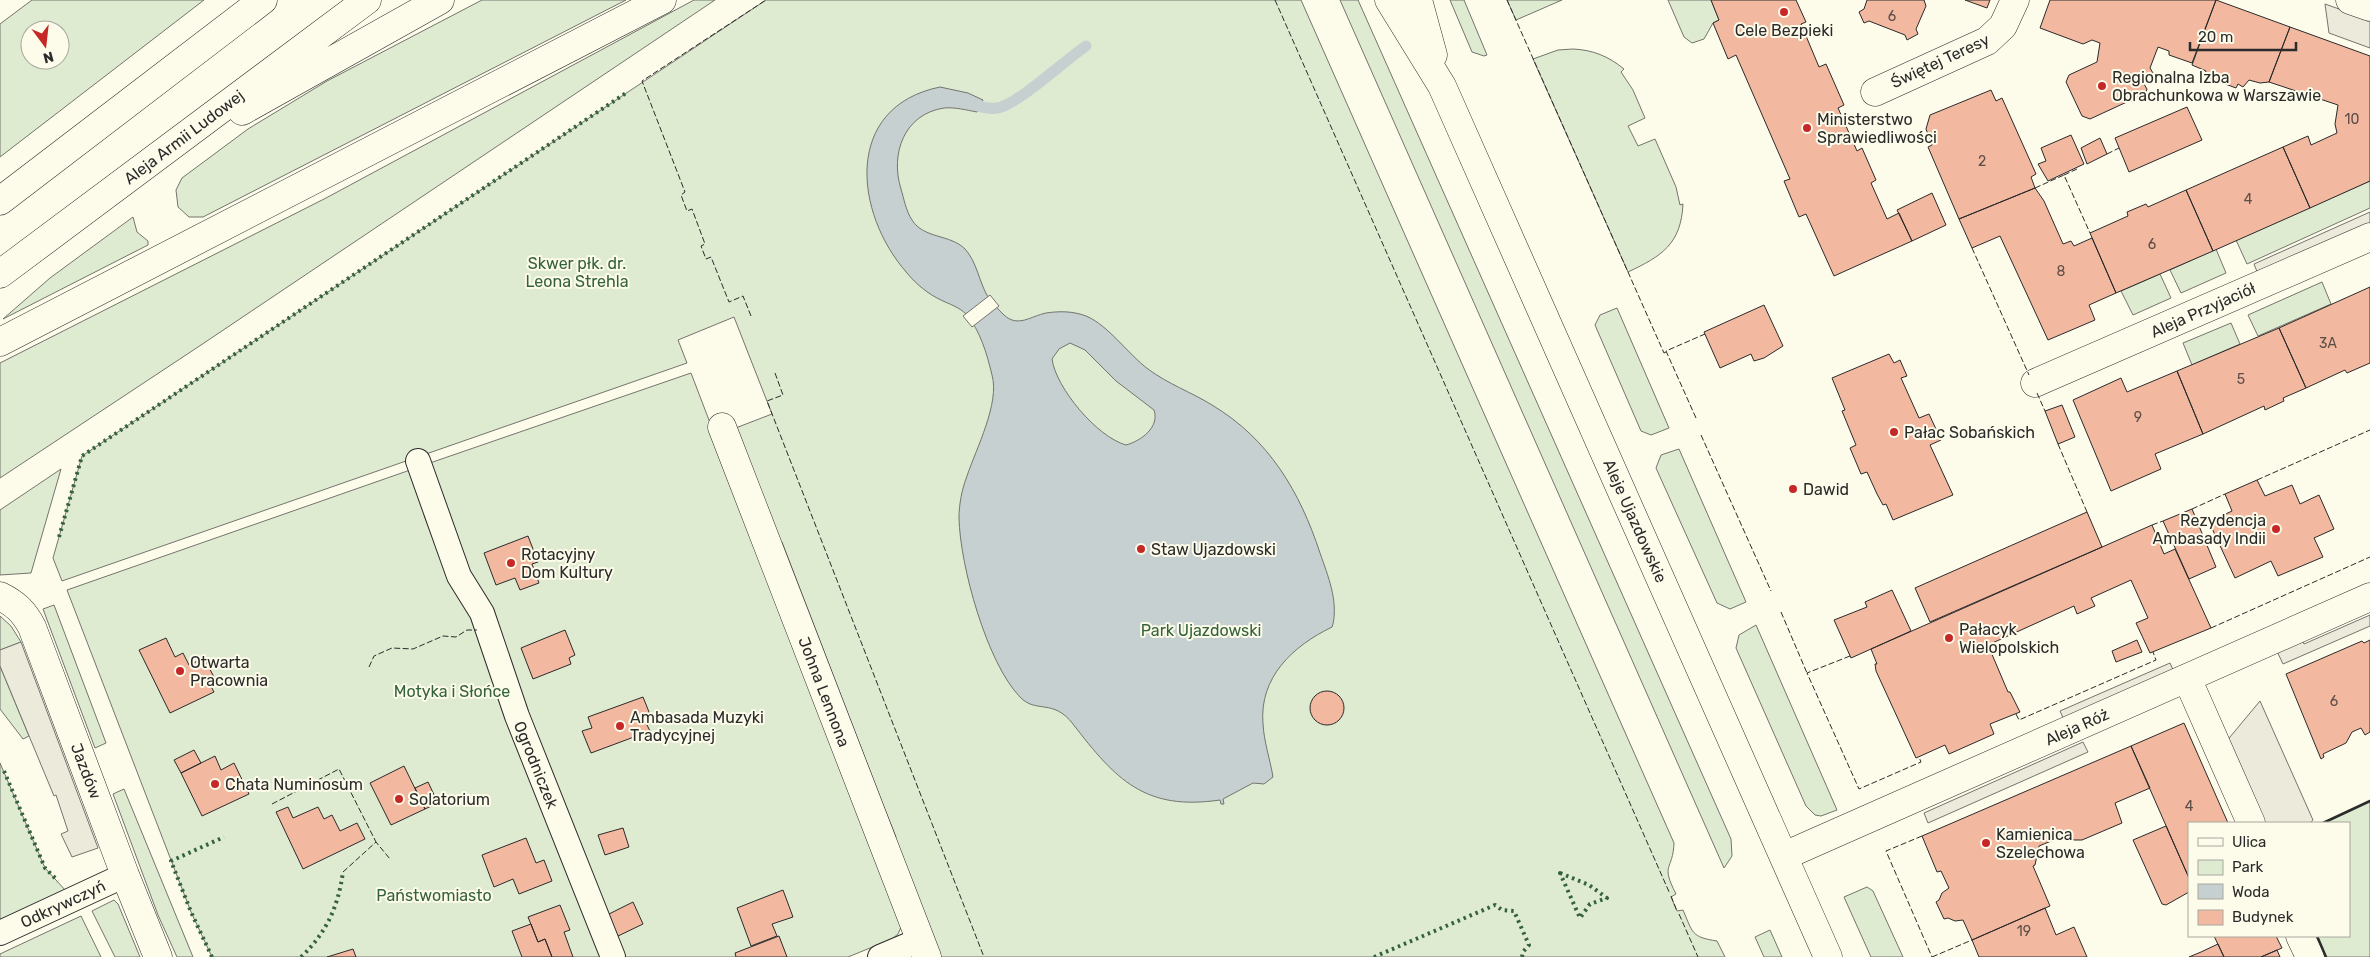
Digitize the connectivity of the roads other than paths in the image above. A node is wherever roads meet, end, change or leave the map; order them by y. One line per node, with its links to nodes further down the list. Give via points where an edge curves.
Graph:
1 (239, 0): 11 (street)
2 (263, 0): 11 (street)
3 (367, 0): 14 (street, Aleja Armii Ludowej)
4 (440, 0): 14 (street)
5 (662, 0): 18 (street)
6 (1389, 0): 12 (street)
7 (1418, 0): 12 (street)
8 (2015, 0): 13 (street, Świętej Teresy, via 2003,26 1987,41)
9 (2350, 0): 10 (street)
10 (2370, 7)
11 (186, 59): 15 (street)
12 (1442, 86): 26 (street, Aleje Ujazdowskie)
13 (1875, 92)
14 (141, 169): 17 (street, Aleja Armii Ludowej)
15 (0, 201)
16 (2370, 237): 19 (street, Aleja Przyjaciół)
17 (0, 274)
18 (0, 342)
19 (2035, 383)
20 (722, 427): 30 (street, Johna Lennona)
21 (418, 461): 32 (street, Ogrodniczek, via 459,576 482,613 517,716)
22 (0, 596): 27 (street, Jazdów, via 24,613 32,627)
23 (2370, 597): 24 (street, Aleja Róż)
24 (2187, 678): 25 (street); 26 (street, Aleja Róż)
25 (2251, 822)
26 (1784, 856): 34 (street, Aleje Ujazdowskie)
27 (125, 875): 28 (street, Odkrywczyń); 31 (street, Jazdów)
28 (0, 933)
29 (2300, 937): 35 (street)
30 (923, 948): 33 (street)
31 (158, 957)
32 (613, 957)
33 (880, 957)
34 (1828, 957)
35 (2310, 957)

